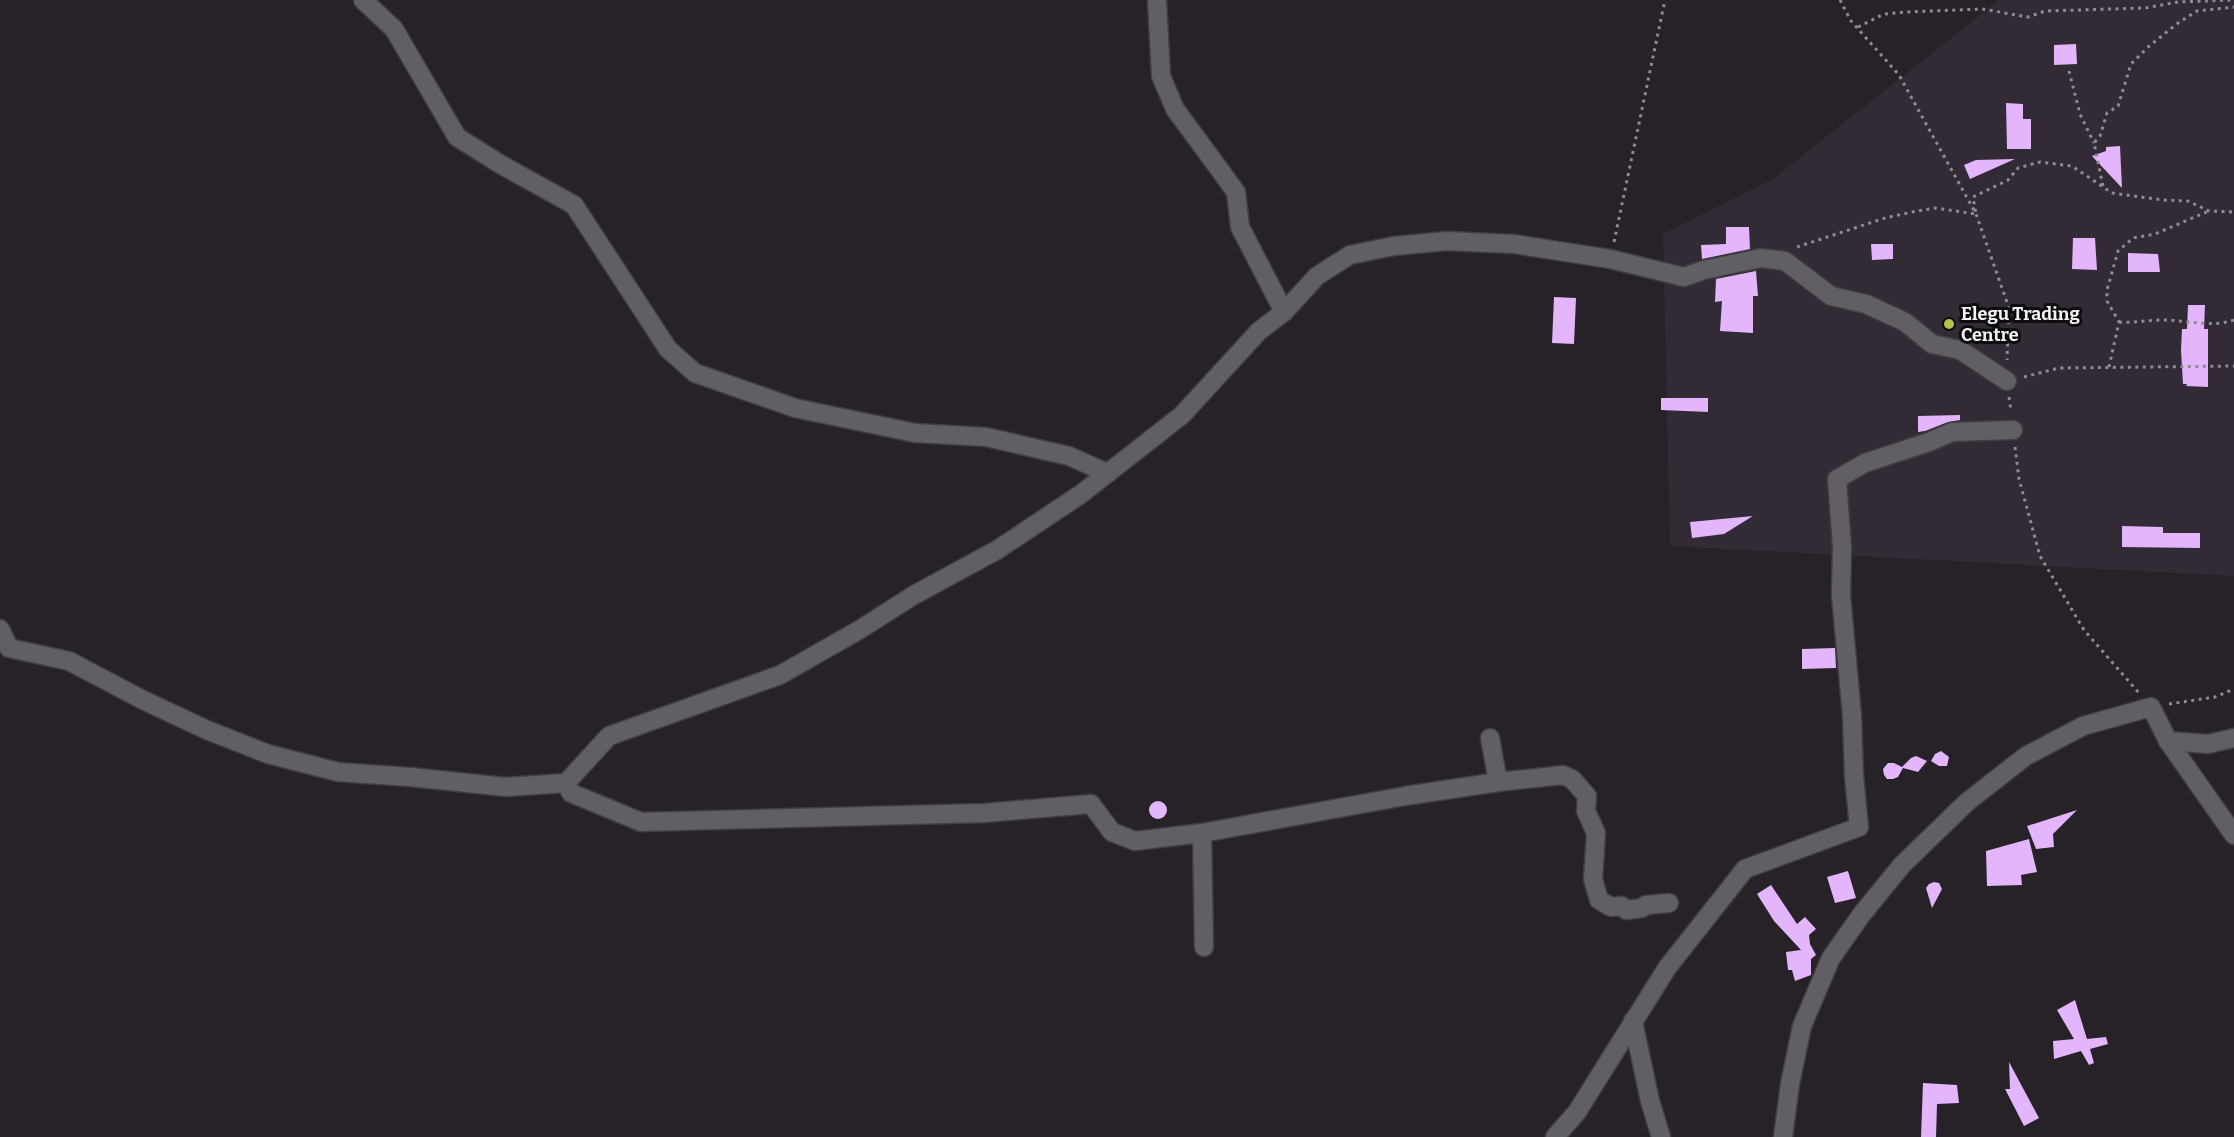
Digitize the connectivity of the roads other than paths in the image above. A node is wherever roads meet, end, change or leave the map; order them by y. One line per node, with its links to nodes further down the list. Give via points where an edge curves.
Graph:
1 (363, 0): 6 (street, via 394,29 457,137 574,205 668,349 695,373 795,408 915,433 986,436 1069,456)
2 (1157, 0): 3 (street, via 1161,76 1175,109 1236,192 1240,227)
3 (1284, 312): 4 (street, via 1317,276 1350,255 1395,246 1447,241 1514,244 1610,259 1684,277 1761,258 1785,261 1830,296 1866,304 1905,322 1932,345 1960,350); 6 (street, via 1259,331 1182,415)
4 (2007, 381)
5 (2013, 430): 17 (street, via 1952,432 1865,463 1837,479 1859,827 1745,869 1667,968)
6 (1107, 474): 12 (street, via 997,550 780,675 609,736)
7 (0, 629): 12 (street, via 9,648 69,661 207,730 268,754 338,772 506,787)
8 (1490, 738): 11 (street)
9 (2234, 738): 10 (street, via 2208,744)
10 (2168, 741): 14 (street); 20 (street, via 2151,707 2083,726 2026,756 1967,802 1902,865 1831,958 1802,1026)
11 (1498, 782): 13 (street); 15 (street, via 1563,775 1572,779 1587,796 1586,811 1596,833 1593,879 1599,900 1626,910)
12 (566, 783): 13 (street, via 570,793 641,822 984,813 1091,804 1112,832 1135,841)
13 (1202, 833): 16 (street)
14 (2234, 835)
15 (1669, 903)
16 (1204, 947)
17 (1633, 1021): 18 (street, via 1577,1112); 19 (street)
18 (1555, 1137)
19 (1661, 1137)
20 (1783, 1137)

